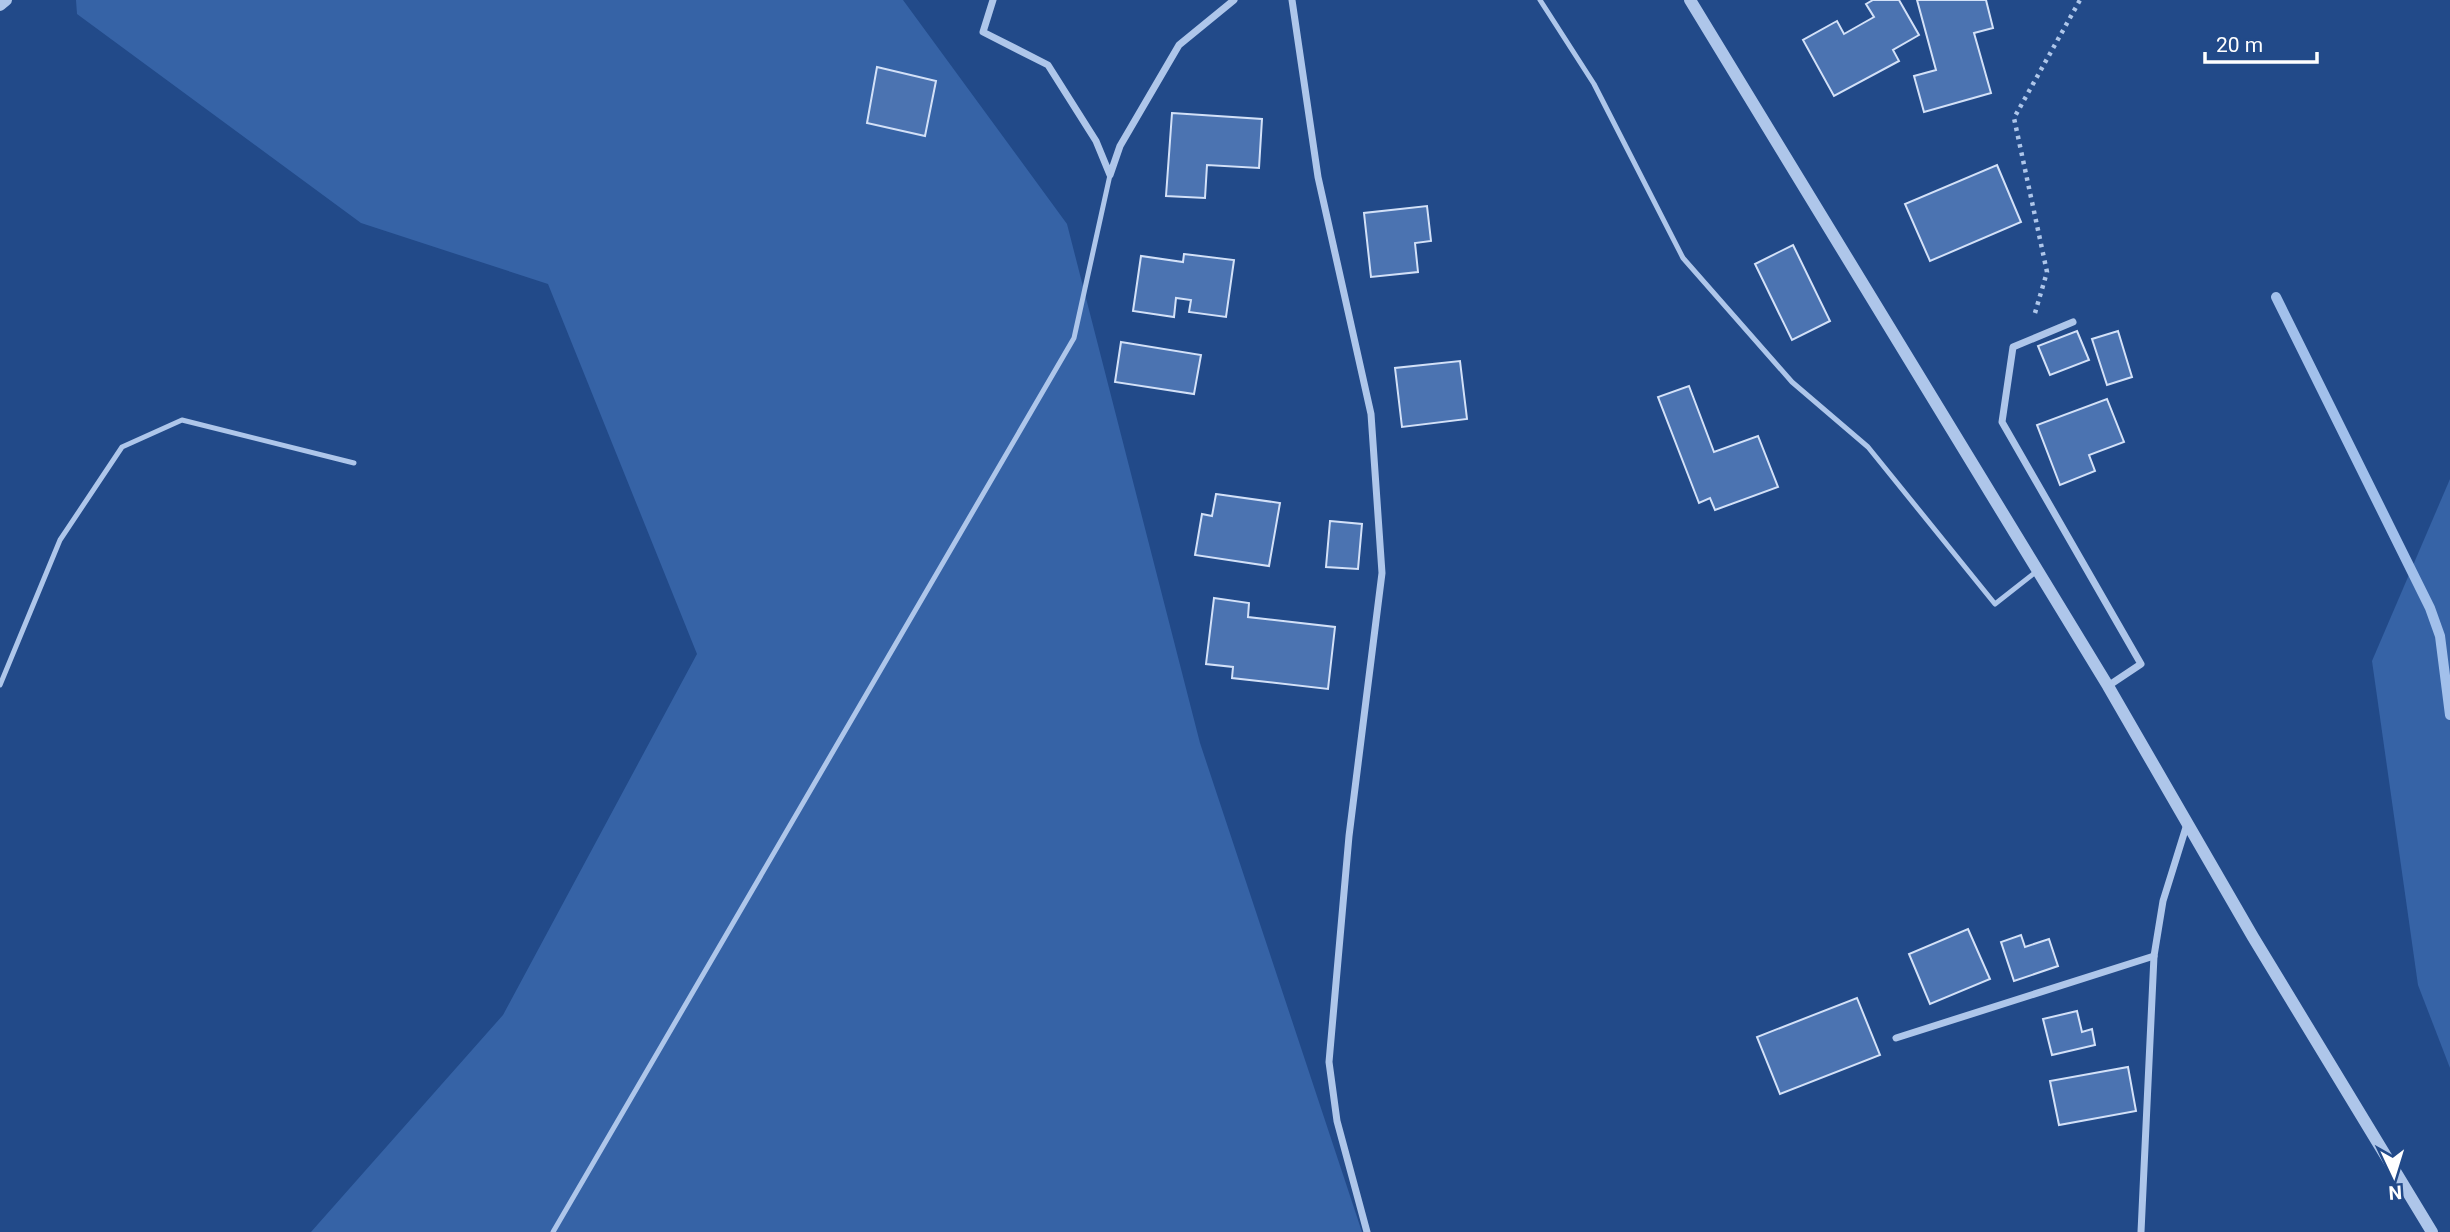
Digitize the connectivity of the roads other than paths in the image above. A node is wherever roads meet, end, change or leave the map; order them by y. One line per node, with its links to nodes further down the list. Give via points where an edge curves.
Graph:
1 (6, 0): 7 (street)
2 (993, 0): 8 (street, via 983,32 1048,65 1096,141)
3 (1234, 0): 8 (street, via 1179,45 1120,146)
4 (1293, 0): 18 (street, via 1318,177 1371,414 1382,573 1349,836 1329,1062 1337,1121)
5 (1540, 0): 11 (lane, via 1594,84 1683,258 1792,382 1868,447 1995,604)
6 (1690, 0): 11 (street)
7 (0, 5)
8 (1110, 175): 17 (lane, via 1074,338)
9 (2073, 321): 13 (street, via 2013,347 2002,422 2141,664)
10 (354, 464): 12 (lane, via 182,419 122,447 60,540)
11 (2037, 571): 13 (street)
12 (0, 685)
13 (2108, 686): 14 (street)
14 (2188, 823): 15 (street, via 2163,901); 20 (street)
15 (2154, 956): 16 (street); 19 (street)
16 (1896, 1038)
17 (553, 1232)
18 (1367, 1232)
19 (2141, 1232)
20 (2432, 1232)

